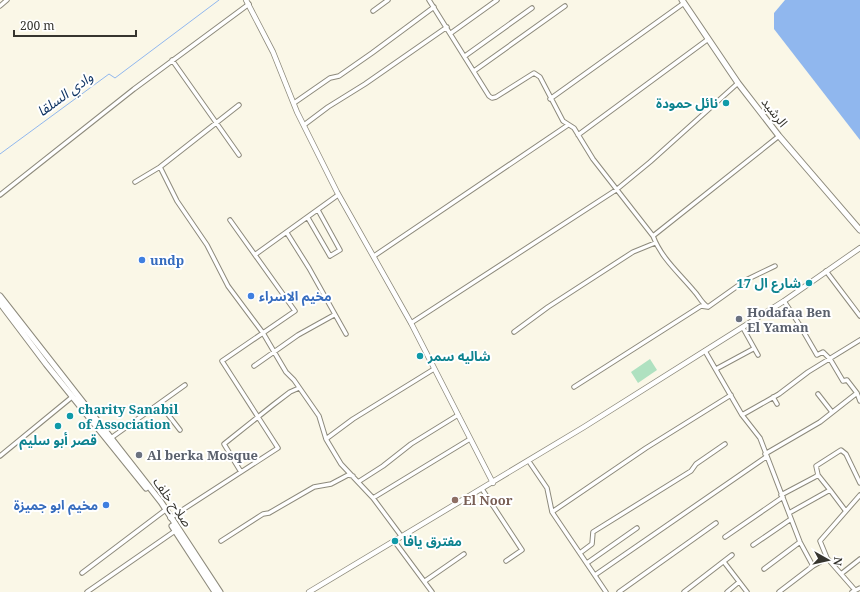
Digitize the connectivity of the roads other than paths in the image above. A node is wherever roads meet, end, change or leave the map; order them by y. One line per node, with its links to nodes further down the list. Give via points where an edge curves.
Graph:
1 (7, 0): 7 (street)
2 (388, 0): 11 (street)
3 (429, 0): 9 (street)
4 (497, 0): 13 (street)
5 (247, 2): 16 (street); 20 (street, via 273,52)
6 (683, 2): 14 (main road, الرشيد); 19 (street)
7 (0, 6)
8 (565, 6): 17 (street)
9 (434, 7): 12 (street); 20 (street, via 339,76 330,78)
10 (532, 8): 15 (street)
11 (373, 11)
12 (447, 28): 13 (street); 23 (street, via 328,106)
13 (451, 33): 15 (street)
14 (707, 40): 18 (main road, الرشيد); 25 (street)
15 (464, 56): 17 (street)
16 (172, 60): 22 (street); 31 (street)
17 (474, 71): 19 (street, via 492,98 534,72 540,78)
18 (738, 83): 26 (main road, الرشيد); 30 (street)
19 (550, 99): 24 (street)
20 (294, 103): 23 (street)
21 (238, 105): 22 (street)
22 (215, 122): 27 (street); 28 (street)
23 (304, 125): 32 (street)
24 (568, 125): 25 (street, via 574,128); 42 (street)
25 (578, 135): 30 (street)
26 (779, 136): 36 (main road, الرشيد); 38 (street)
27 (239, 155)
28 (160, 167): 29 (street); 54 (street, via 177,201 207,245 228,286)
29 (135, 182)
30 (616, 190): 38 (street); 51 (street)
31 (0, 195)
32 (338, 195): 33 (street); 42 (street)
33 (318, 210): 34 (street); 34 (street, via 340,250 330,256)
34 (308, 218): 37 (street)
35 (230, 220): 41 (street)
36 (860, 230)
37 (287, 233): 41 (street); 49 (street)
38 (653, 236): 39 (street)
39 (655, 242): 48 (street, via 658,249); 53 (street, via 633,252)
40 (860, 248): 44 (street)
41 (256, 254): 54 (street, via 294,311)
42 (374, 256): 51 (street)
43 (775, 266): 48 (street, via 746,280)
44 (826, 271): 46 (street); 50 (street)
45 (0, 296): 81 (main road, صلاح خلف)
46 (784, 302): 52 (street); 61 (street, via 817,355 823,352)
47 (0, 303): 71 (main road)
48 (708, 307): 66 (street, via 701,306)
49 (334, 314): 55 (street); 58 (street)
50 (860, 316)
51 (411, 323): 63 (street)
52 (743, 328): 57 (street); 59 (street)
53 (514, 332)
54 (263, 333): 58 (street); 79 (street, via 222,360)
55 (346, 334)
56 (860, 340): 61 (street)
57 (753, 348): 60 (street); 64 (street)
58 (275, 351): 62 (street); 67 (street, via 286,372)
59 (705, 351): 64 (street); 92 (street)
60 (758, 355)
61 (830, 359): 68 (street, via 843,381 847,380); 72 (street)
62 (254, 366)
63 (434, 369): 77 (street); 82 (street, via 353,419)
64 (716, 369): 70 (street)
65 (185, 385): 74 (street)
66 (574, 387)
67 (299, 388): 79 (street, via 290,392); 82 (street, via 319,416)
68 (856, 393): 73 (street); 76 (street)
69 (818, 394): 76 (street)
70 (731, 396): 78 (street); 101 (street, via 646,448)
71 (72, 397): 86 (street); 100 (main road)
72 (772, 398): 75 (street); 78 (street)
73 (860, 401)
74 (160, 404): 80 (street); 81 (street)
75 (777, 404)
76 (832, 412): 85 (street)
77 (458, 415): 83 (street); 91 (street, via 411,444)
78 (742, 415): 85 (street, via 760,438)
79 (258, 418): 88 (street, via 224,444); 88 (street, via 278,448)
80 (180, 430)
81 (111, 438): 103 (main road, صلاح خلف, via 161,502)
82 (326, 439): 90 (street)
83 (470, 439): 92 (street); 98 (street)
84 (725, 444): 114 (street, via 696,464 691,471 593,532 592,544)
85 (766, 455): 97 (street); 126 (street)
86 (0, 456)
87 (530, 463): 101 (street, via 547,488)
88 (241, 472): 103 (street)
89 (818, 474): 93 (street, via 816,466 841,450 846,454); 95 (street); 97 (street)
90 (353, 476): 91 (street); 110 (street, via 348,475 331,484 314,487 263,514)
91 (358, 482): 98 (street)
92 (493, 483): 94 (street)
93 (860, 483)
94 (482, 490): 108 (street); 119 (street, via 522,550)
95 (830, 490): 99 (street); 102 (street)
96 (860, 495): 99 (street)
97 (782, 496): 102 (street); 109 (street)
98 (373, 498): 108 (street)
99 (845, 510): 117 (street, via 820,541)
100 (164, 512): 107 (main road); 124 (street)
101 (552, 512): 114 (street)
102 (789, 513): 104 (street)
103 (170, 518): 134 (main road, صلاح خلف)
104 (791, 519): 112 (street); 113 (street)
105 (716, 523): 138 (street)
106 (637, 528): 121 (street)
107 (175, 531): 132 (street); 133 (main road)
108 (402, 537): 111 (street)
109 (725, 537)
110 (221, 541)
111 (395, 542): 127 (street); 130 (street)
112 (800, 542): 122 (street); 123 (street)
113 (753, 545)
114 (580, 553): 121 (street)
115 (464, 554): 127 (street)
116 (732, 555): 120 (street)
117 (827, 558): 122 (street); 125 (street)
118 (860, 559): 125 (street)
119 (506, 562)
120 (724, 562): 128 (street); 139 (street)
121 (587, 563): 126 (street)
122 (813, 566): 142 (street)
123 (764, 569)
124 (82, 573)
125 (841, 574): 131 (street)
126 (595, 575): 137 (street)
127 (425, 581): 136 (street)
128 (739, 582): 140 (street); 141 (street)
129 (860, 588): 131 (street)
130 (315, 591): 135 (street)
131 (854, 591)
132 (87, 592)
133 (215, 592)
134 (220, 592)
135 (309, 592)
136 (432, 592)
137 (606, 592)
138 (618, 592)
139 (684, 592)
140 (727, 592)
141 (747, 592)
142 (779, 592)

